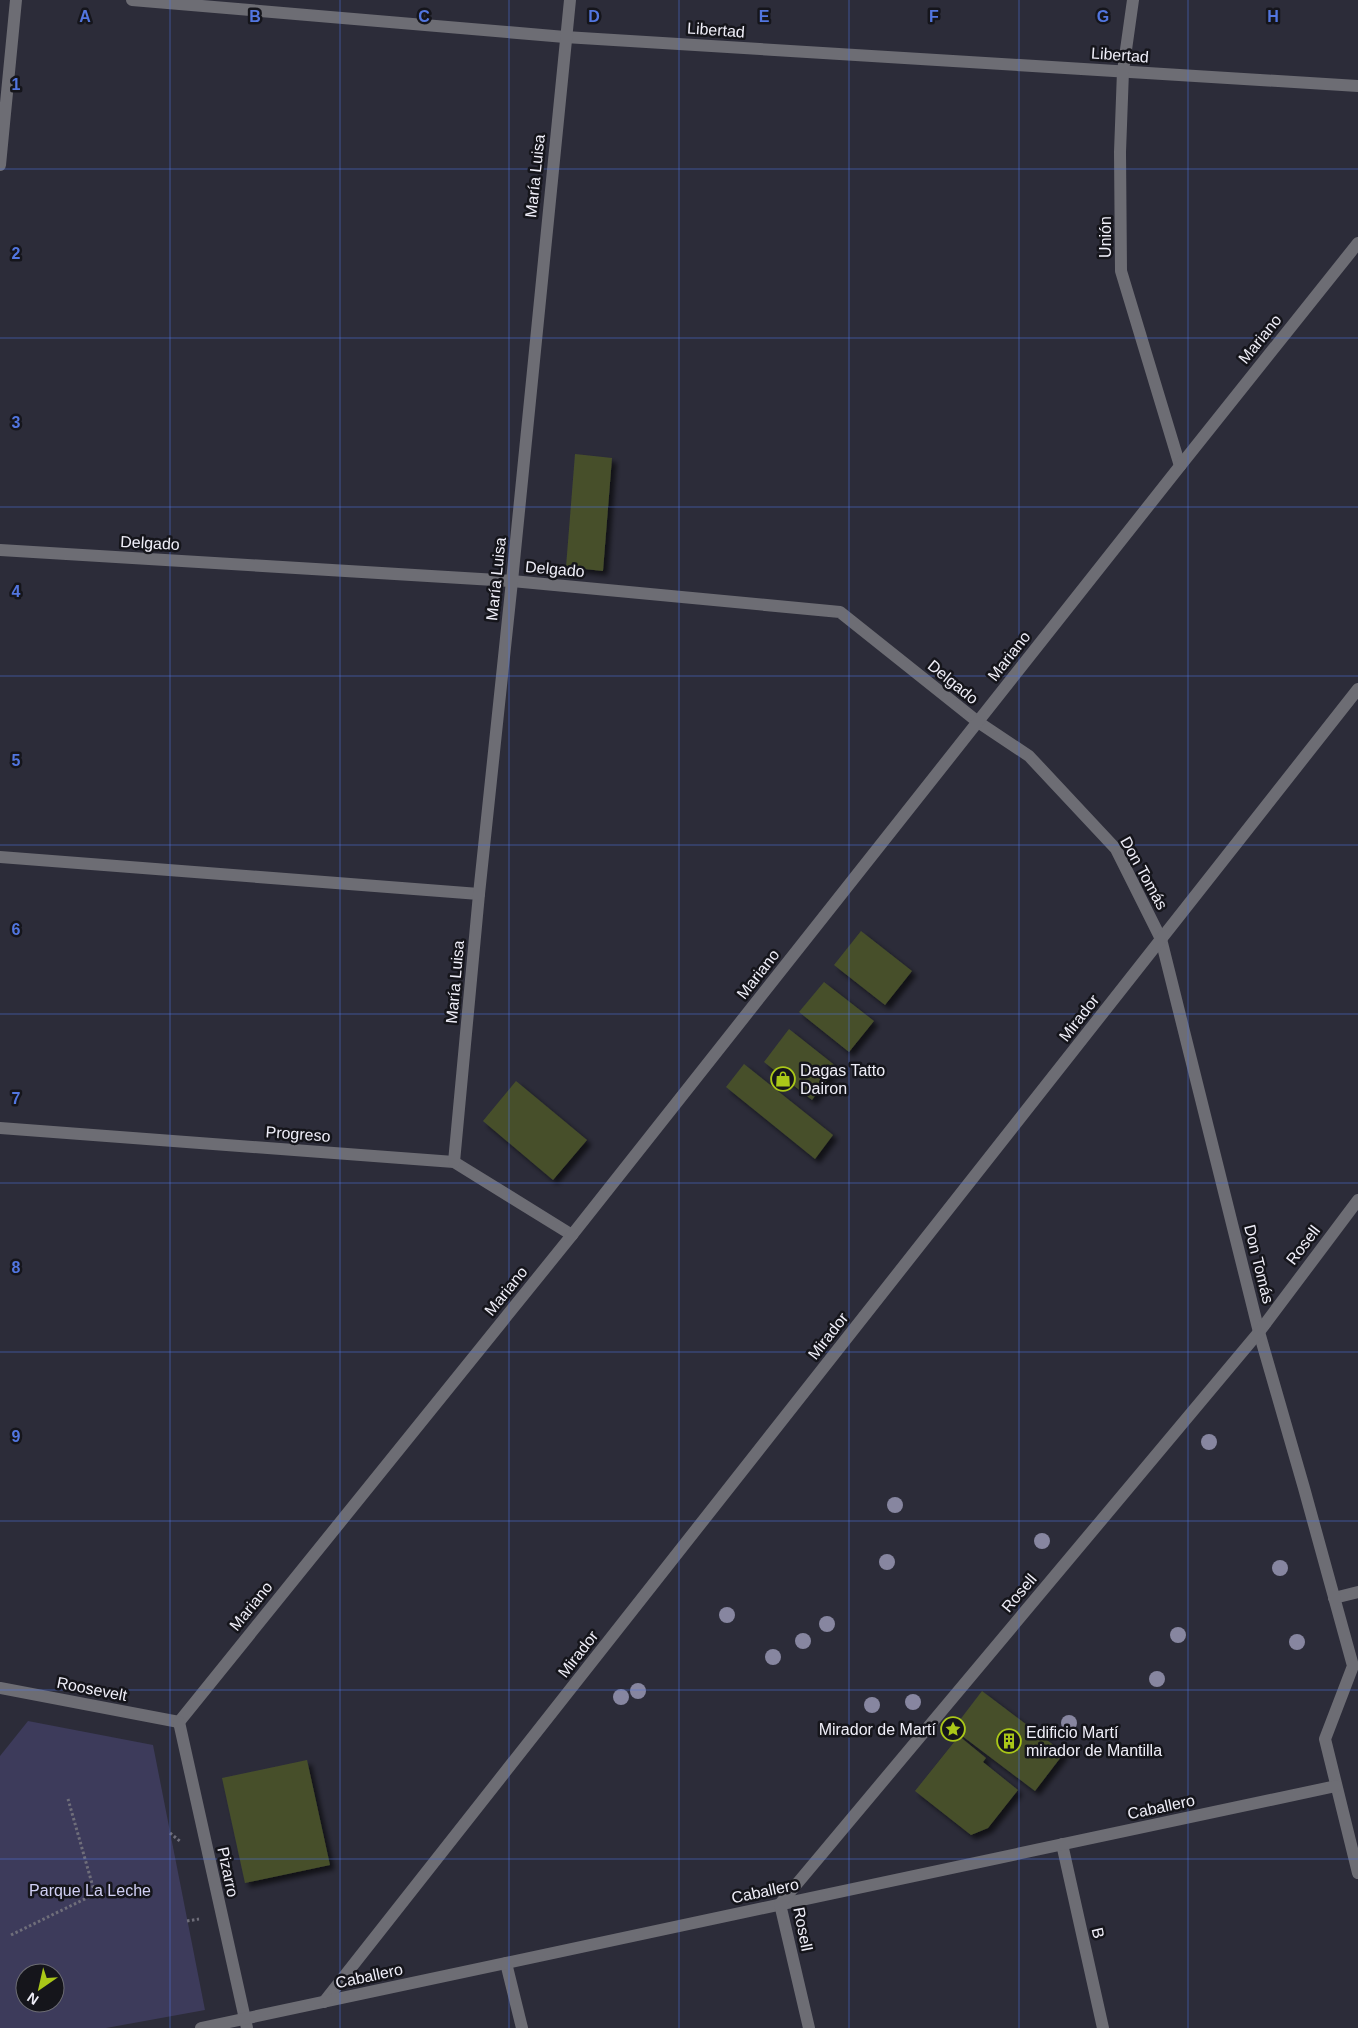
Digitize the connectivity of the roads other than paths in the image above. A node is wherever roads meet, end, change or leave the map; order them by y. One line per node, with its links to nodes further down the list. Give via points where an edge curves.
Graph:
1 (16, 0): 8 (street)
2 (132, 0): 5 (street, Libertad)
3 (570, 0): 5 (street, María Luisa)
4 (1133, 0): 6 (street, Unión)
5 (565, 37): 6 (street, Libertad); 12 (street, María Luisa)
6 (1123, 71): 7 (street, Libertad); 10 (street, Unión, via 1121,271)
7 (1358, 86)
8 (0, 165)
9 (1358, 243): 10 (street, Mariano)
10 (1180, 466): 14 (street, Mariano)
11 (0, 550): 12 (street, Delgado)
12 (512, 582): 14 (street, Delgado, via 840,612); 16 (street, María Luisa)
13 (1358, 689): 17 (street, Mirador)
14 (978, 722): 17 (street, Don Tomás, via 1029,756 1116,849); 21 (street, Mariano)
15 (0, 857): 16 (street)
16 (479, 894): 19 (street, María Luisa)
17 (1161, 939): 22 (street, Don Tomás); 32 (street, Mirador)
18 (0, 1128): 19 (street, Progreso)
19 (454, 1162): 21 (street, Progreso)
20 (1358, 1200): 22 (street, Rosell)
21 (572, 1236): 26 (street, Mariano)
22 (1259, 1332): 24 (street, Don Tomás); 30 (street, Rosell)
23 (1358, 1592): 24 (street)
24 (1334, 1598): 27 (street, Don Tomás, via 1353,1666 1325,1739)
25 (0, 1688): 26 (street, Roosevelt)
26 (179, 1722): 33 (street, Pizarro)
27 (1336, 1786): 28 (street, Caballero); 29 (street, Don Tomás)
28 (1062, 1844): 30 (street, Caballero); 37 (street, B)
29 (1358, 1873)
30 (780, 1904): 31 (street, Caballero); 36 (street, Rosell)
31 (506, 1963): 32 (street, Caballero); 35 (street)
32 (324, 2002): 33 (street, Caballero)
33 (246, 2024): 34 (street, Caballero)
34 (201, 2028)
35 (522, 2028)
36 (809, 2028)
37 (1103, 2028)

